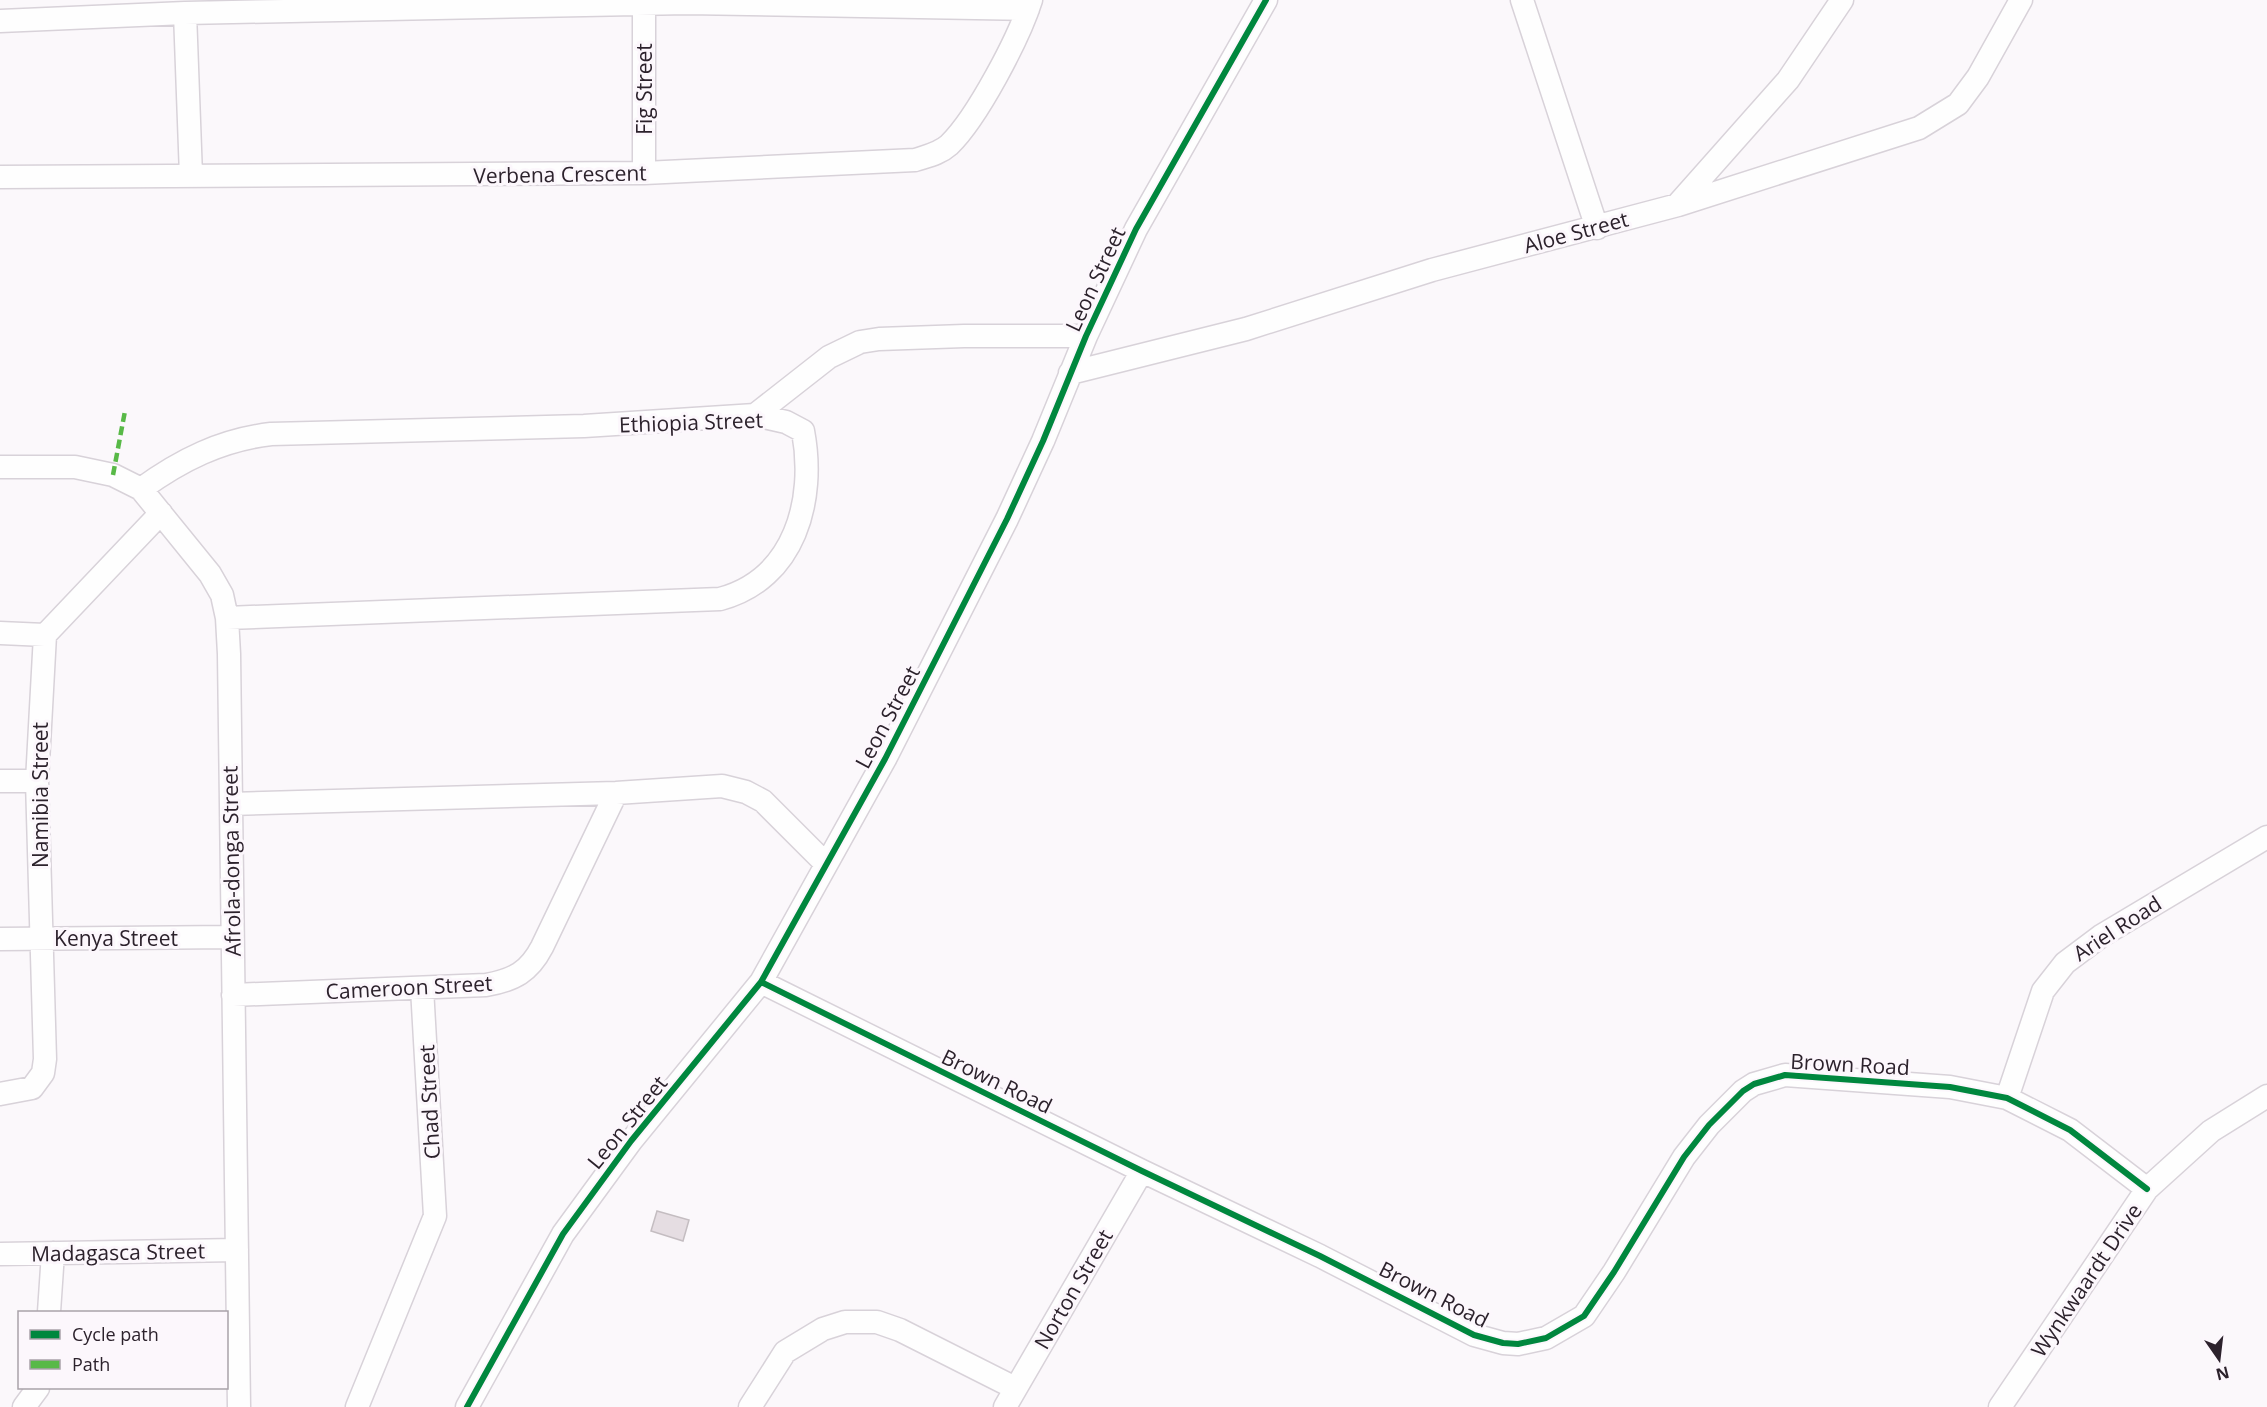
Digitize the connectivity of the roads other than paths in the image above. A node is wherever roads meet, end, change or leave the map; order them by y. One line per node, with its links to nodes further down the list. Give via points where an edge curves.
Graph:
1 (1266, 0): 14 (street, Leon Street, via 1136,230)
2 (1522, 0): 13 (street)
3 (1842, 0): 12 (street, via 1788,80)
4 (2021, 0): 12 (street, Aloe Street, via 1978,77 1958,104 1919,128)
5 (644, 4): 6 (street); 7 (street); 9 (street, Fig Street)
6 (1030, 5): 9 (street, Verbena Crescent, via 1008,54 978,104 948,146 936,154 896,161)
7 (185, 13): 8 (street); 10 (street)
8 (0, 21)
9 (644, 173): 10 (street, Verbena Crescent)
10 (191, 176): 11 (street, Verbena Crescent)
11 (0, 177)
12 (1678, 205): 13 (street, Aloe Street)
13 (1597, 228): 15 (street, Aloe Street, via 1432,270 1246,329)
14 (1086, 336): 15 (street, Leon Street); 16 (street, via 954,336 860,342 829,357)
15 (1070, 374): 28 (street, Leon Street, via 1007,519 885,759)
16 (755, 415): 18 (street, Ethiopia Street, via 584,426 271,434 248,437 191,457); 20 (street, Ethiopia Street, via 786,422 803,431 807,485 802,514 789,544 766,576 742,593 720,599)
17 (0, 467): 18 (street, Afrola-donga Street, via 75,466 113,476)
18 (141, 489): 19 (street, Afrola-donga Street)
19 (160, 513): 20 (street, Afrola-donga Street, via 210,574 222,596); 22 (street)
20 (226, 618): 26 (street, Afrola-donga Street)
21 (0, 633): 22 (street)
22 (45, 634): 24 (street, Namibia Street)
23 (0, 781): 24 (street)
24 (37, 781): 30 (street, Namibia Street)
25 (616, 793): 26 (street); 28 (street, via 722,786 746,792 763,801); 33 (street, Cameroon Street, via 542,947 527,969 503,982)
26 (231, 804): 29 (street, Afrola-donga Street)
27 (2267, 837): 37 (street, Ariel Road, via 2092,942 2065,963 2043,991)
28 (826, 864): 32 (street, Leon Street)
29 (232, 937): 30 (street, Kenya Street); 34 (street, Afrola-donga Street)
30 (42, 938): 31 (street, Kenya Street); 35 (street, Namibia Street, via 43,1073 32,1088)
31 (0, 939)
32 (761, 982): 38 (street, Brown Road); 49 (street, Leon Street, via 631,1141 563,1234)
33 (422, 988): 34 (street, Cameroon Street); 48 (street, Chad Street, via 435,1216)
34 (233, 996): 40 (street, Afrola-donga Street)
35 (0, 1094)
36 (2267, 1096): 39 (street, Wynkwaardt Drive, via 2211,1131)
37 (2007, 1098): 38 (street, Brown Road, via 1950,1087 1785,1075 1754,1084 1709,1125 1684,1157 1584,1316 1546,1338 1518,1344 1474,1335); 39 (street, Brown Road, via 2070,1130)
38 (1142, 1171): 45 (street, Norton Street)
39 (2147, 1189): 51 (street, Wynkwaardt Drive)
40 (237, 1250): 41 (street, Madagasca Street); 47 (street, Afrola-donga Street)
41 (53, 1253): 42 (street, Madagasca Street); 43 (street)
42 (0, 1254)
43 (49, 1311)
44 (37, 1389): 46 (street)
45 (1010, 1398): 50 (street, via 900,1330 878,1322 845,1322 817,1332 785,1352)
46 (24, 1407)
47 (239, 1407)
48 (357, 1407)
49 (467, 1407)
50 (750, 1407)
51 (2000, 1407)

